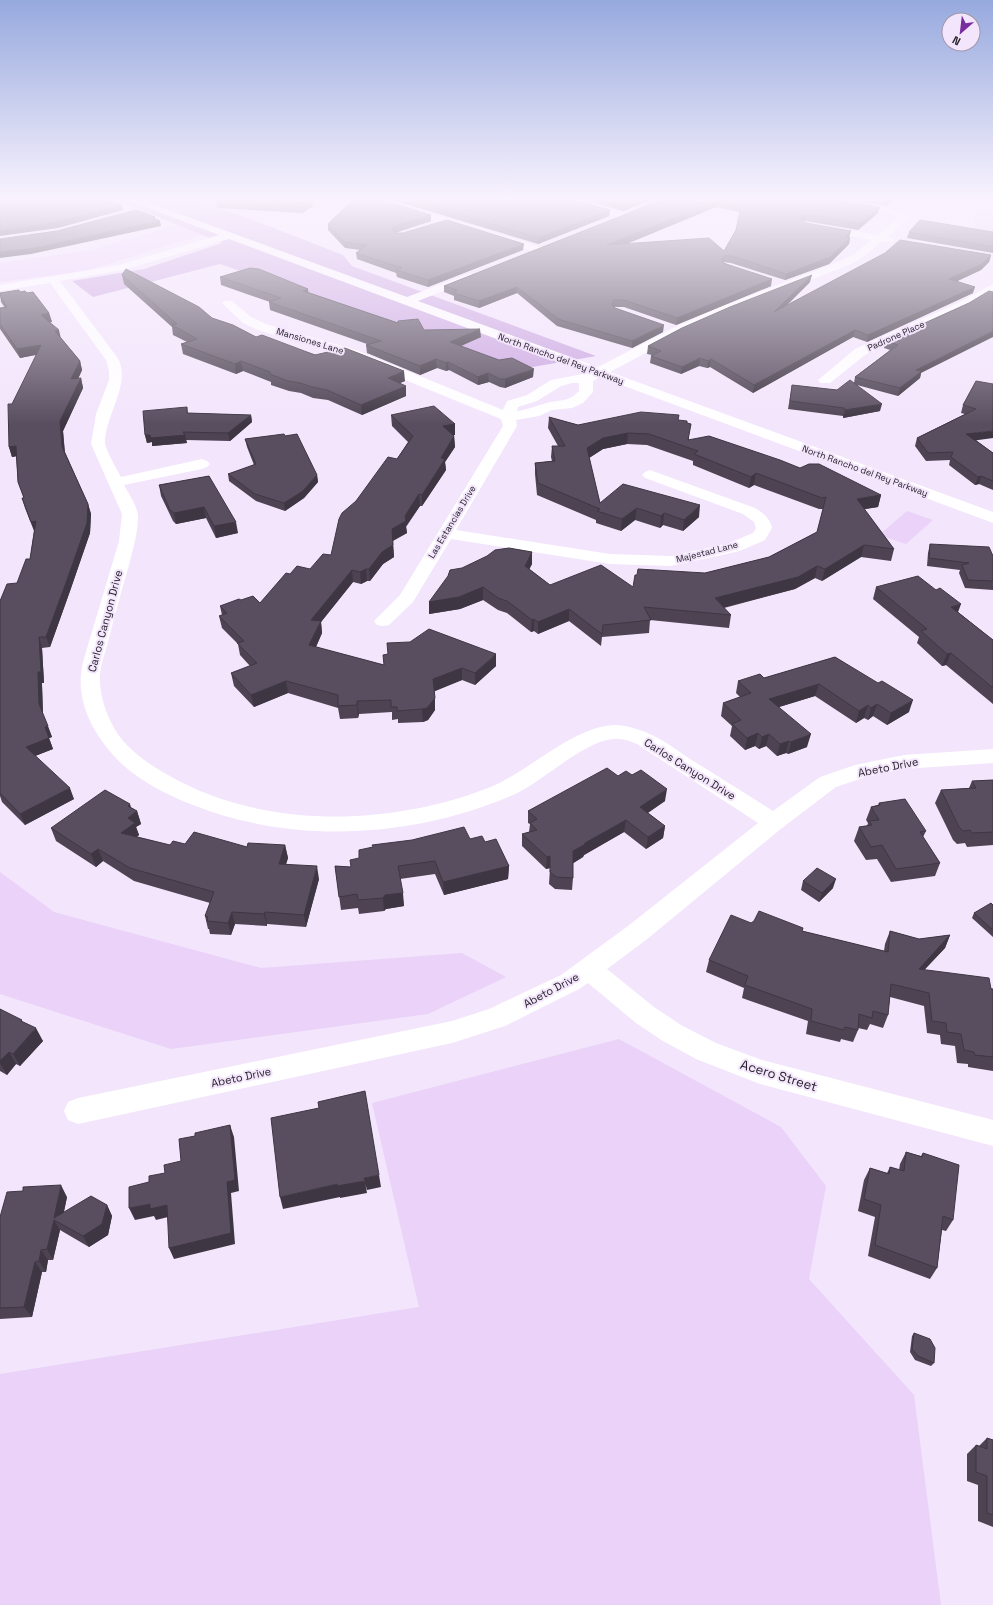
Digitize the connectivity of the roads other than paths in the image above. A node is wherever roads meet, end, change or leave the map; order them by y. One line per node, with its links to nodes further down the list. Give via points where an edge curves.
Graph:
1 (81, 274): 5 (street)
2 (333, 274): 10 (street, North Rancho del Rey Parkway)
3 (476, 274): 10 (street)
4 (816, 274): 7 (street)
5 (53, 279): 9 (street); 21 (street, Carlos Canyon Drive, via 112,360 116,371 116,380 103,414 98,444)
6 (770, 281): 7 (street)
7 (785, 286): 13 (street)
8 (993, 287): 15 (street, Padrone Place, via 962,306 860,352)
9 (0, 288)
10 (406, 302): 14 (street, North Rancho del Rey Parkway)
11 (228, 303): 18 (street, Mansiones Lane, via 247,320 262,327 351,354)
12 (662, 326): 13 (street)
13 (677, 331): 14 (street)
14 (592, 376): 16 (street, Las Estancias Drive, via 556,384); 17 (street, via 586,392 578,400 567,405); 22 (street, North Rancho del Rey Parkway)
15 (825, 380)
16 (532, 398): 17 (street); 18 (street, Las Estancias Drive, via 512,404)
17 (550, 406): 18 (street, via 534,413)
18 (508, 417): 23 (street, Las Estancias Drive, via 510,426)
19 (202, 464): 21 (street)
20 (650, 475): 23 (street, Majestad Lane, via 749,511 760,519 764,528 760,536 734,547 684,559 658,562 588,556)
21 (117, 482): 26 (street, Carlos Canyon Drive, via 130,514 130,526 90,676 94,704 100,722 123,753 155,778 180,792 231,810 278,820 336,824 382,820 450,808 482,799 524,781 566,752 586,742 599,736 623,732 644,739)
22 (993, 518)
23 (446, 533): 24 (street, Las Estancias Drive, via 407,598)
24 (383, 621)
25 (993, 756): 26 (street, Abeto Drive, via 904,762 863,770 828,782)
26 (774, 822): 27 (street, Abeto Drive)
27 (589, 969): 28 (street, Abeto Drive, via 570,982 496,1018 452,1032); 29 (street, Acero Street, via 645,1015 706,1051 760,1072)
28 (78, 1111)
29 (993, 1133)

